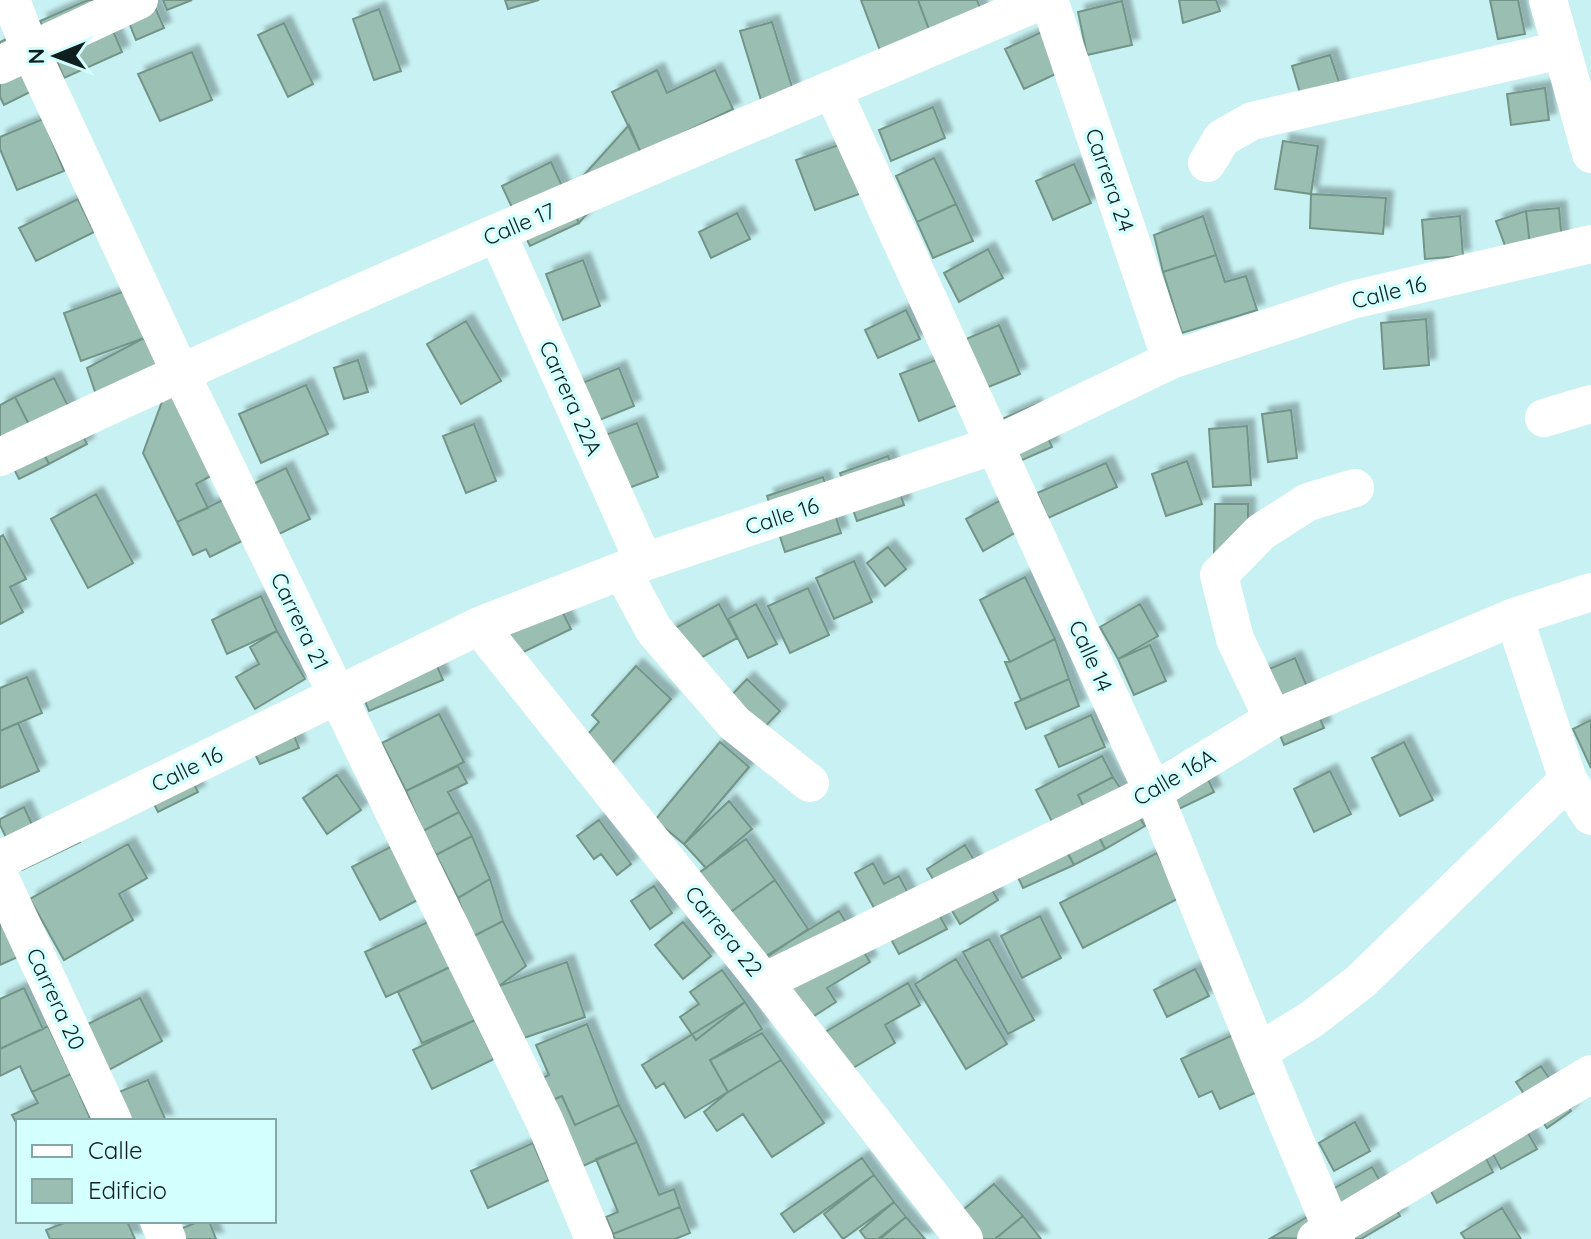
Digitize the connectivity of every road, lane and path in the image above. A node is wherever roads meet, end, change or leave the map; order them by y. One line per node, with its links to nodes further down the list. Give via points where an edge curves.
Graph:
1 (11, 0): 7 (street, Carrera 21)
2 (139, 0): 7 (street)
3 (1043, 0): 8 (street, Calle 17)
4 (1049, 0): 13 (street, Carrera 24)
5 (1548, 0): 6 (street)
6 (1561, 50): 9 (street); 10 (street, via 1252,121 1222,138)
7 (15, 58): 14 (street, Carrera 21)
8 (832, 89): 11 (street, Calle 17); 17 (street, Calle 14)
9 (1591, 154)
10 (1207, 163)
11 (497, 233): 14 (street, Calle 17); 20 (street, Carrera 22A)
12 (1591, 244): 13 (street, Calle 16, via 1352,300)
13 (1171, 360): 17 (street, Calle 16)
14 (180, 372): 18 (street, Calle 17); 24 (street, Carrera 21)
15 (1591, 404): 16 (street)
16 (1544, 418)
17 (995, 445): 20 (street, Calle 16); 28 (street, Calle 14)
18 (0, 457)
19 (1355, 488): 25 (street, via 1308,502 1261,532 1219,575 1235,639)
20 (633, 567): 23 (street, Calle 16); 27 (street, Carrera 22A, via 654,630 734,723)
21 (1591, 592): 22 (street, Calle 16A)
22 (1514, 617): 25 (street, Calle 16A); 26 (street)
23 (479, 626): 24 (street, Calle 16); 32 (street, Carrera 22)
24 (336, 696): 30 (street, Calle 16); 37 (street, Carrera 21, via 545,1122)
25 (1273, 719): 28 (street, Calle 16A)
26 (1568, 780): 29 (street); 33 (street, via 1361,981)
27 (810, 783)
28 (1153, 792): 32 (street, Calle 16A); 33 (street, Calle 14)
29 (1591, 816)
30 (0, 860)
31 (0, 878): 35 (street, Carrera 20)
32 (764, 982): 38 (street, Carrera 22)
33 (1258, 1052): 36 (street, Calle 14)
34 (1591, 1074): 36 (street, Calle 14)
35 (112, 1119)
36 (1328, 1236)
37 (594, 1239)
38 (964, 1239)

